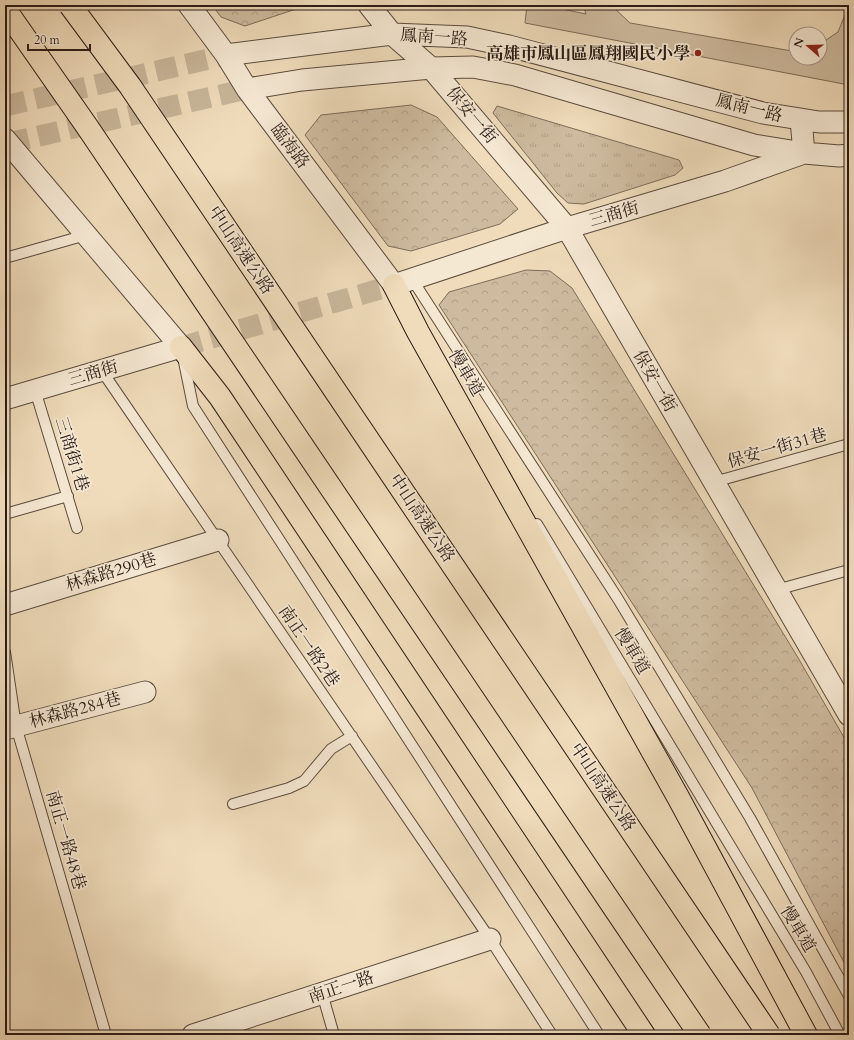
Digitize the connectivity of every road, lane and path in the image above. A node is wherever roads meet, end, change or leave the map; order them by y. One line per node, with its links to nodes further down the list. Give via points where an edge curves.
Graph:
1 (70, 5): 47 (highway, 中山高速公路, bridge, via 130,86)
2 (189, 5): 6 (street, 臨海路)
3 (369, 5): 5 (street, 保安一街)
4 (5, 9): 46 (highway, bridge, via 91,131)
5 (392, 34): 6 (street, 鳳南一路); 7 (street, 保安一街); 9 (street, 鳳南一路, via 481,40 763,113)
6 (226, 55): 8 (street, 臨海路)
7 (431, 68): 8 (street, 鳳南一路, via 302,80); 12 (street, 鳳南一路, via 473,68 515,75 754,145); 14 (street, 保安一街)
8 (247, 89): 17 (street, 臨海路)
9 (801, 120): 10 (street, 鳳南一路); 12 (street)
10 (849, 122)
11 (6, 142): 15 (street)
12 (804, 153): 13 (street, 鳳南一路); 14 (street, 三商街, via 725,181)
13 (849, 155)
14 (567, 228): 17 (street, 三商街); 23 (street, 保安一街)
15 (86, 235): 16 (lane); 18 (street)
16 (5, 258)
17 (403, 282): 39 (lane, via 618,599 750,818); 48 (highway, via 426,346 682,804); 49 (lane, 慢車道, via 529,510 806,972)
18 (181, 348): 19 (street, 三商街); 44 (lane, via 193,406); 45 (highway, via 220,397)
19 (102, 371): 20 (street, 三商街); 27 (lane, 南正一路2巷)
20 (35, 390): 21 (street, 三商街); 24 (lane, 三商街1巷)
21 (5, 399)
22 (849, 444): 23 (lane, 保安一街31巷)
23 (714, 482): 29 (street, 保安一街)
24 (68, 496): 25 (lane); 26 (lane, 三商街1巷)
25 (5, 514)
26 (77, 528)
27 (218, 540): 30 (street, 林森路290巷); 35 (lane, 南正一路2巷)
28 (849, 570): 29 (lane)
29 (776, 590): 33 (street, 保安一街)
30 (5, 605)
31 (5, 652): 34 (lane, 南正一路48巷)
32 (145, 692): 34 (street, 林森路284巷)
33 (846, 703)
34 (11, 727): 40 (lane, 南正一路48巷)
35 (352, 736): 36 (lane, via 332,749 304,780 288,788); 37 (lane, 南正一路2巷)
36 (233, 804)
37 (490, 939): 38 (street, 南正一路); 43 (lane, 南正一路2巷)
38 (322, 993): 41 (street, 南正一路); 42 (lane)
39 (849, 996)
40 (106, 1035)
41 (192, 1035)
42 (334, 1035)
43 (552, 1035)
44 (599, 1035)
45 (644, 1035)
46 (700, 1035)
47 (769, 1035)
48 (806, 1035)
49 (840, 1035)

